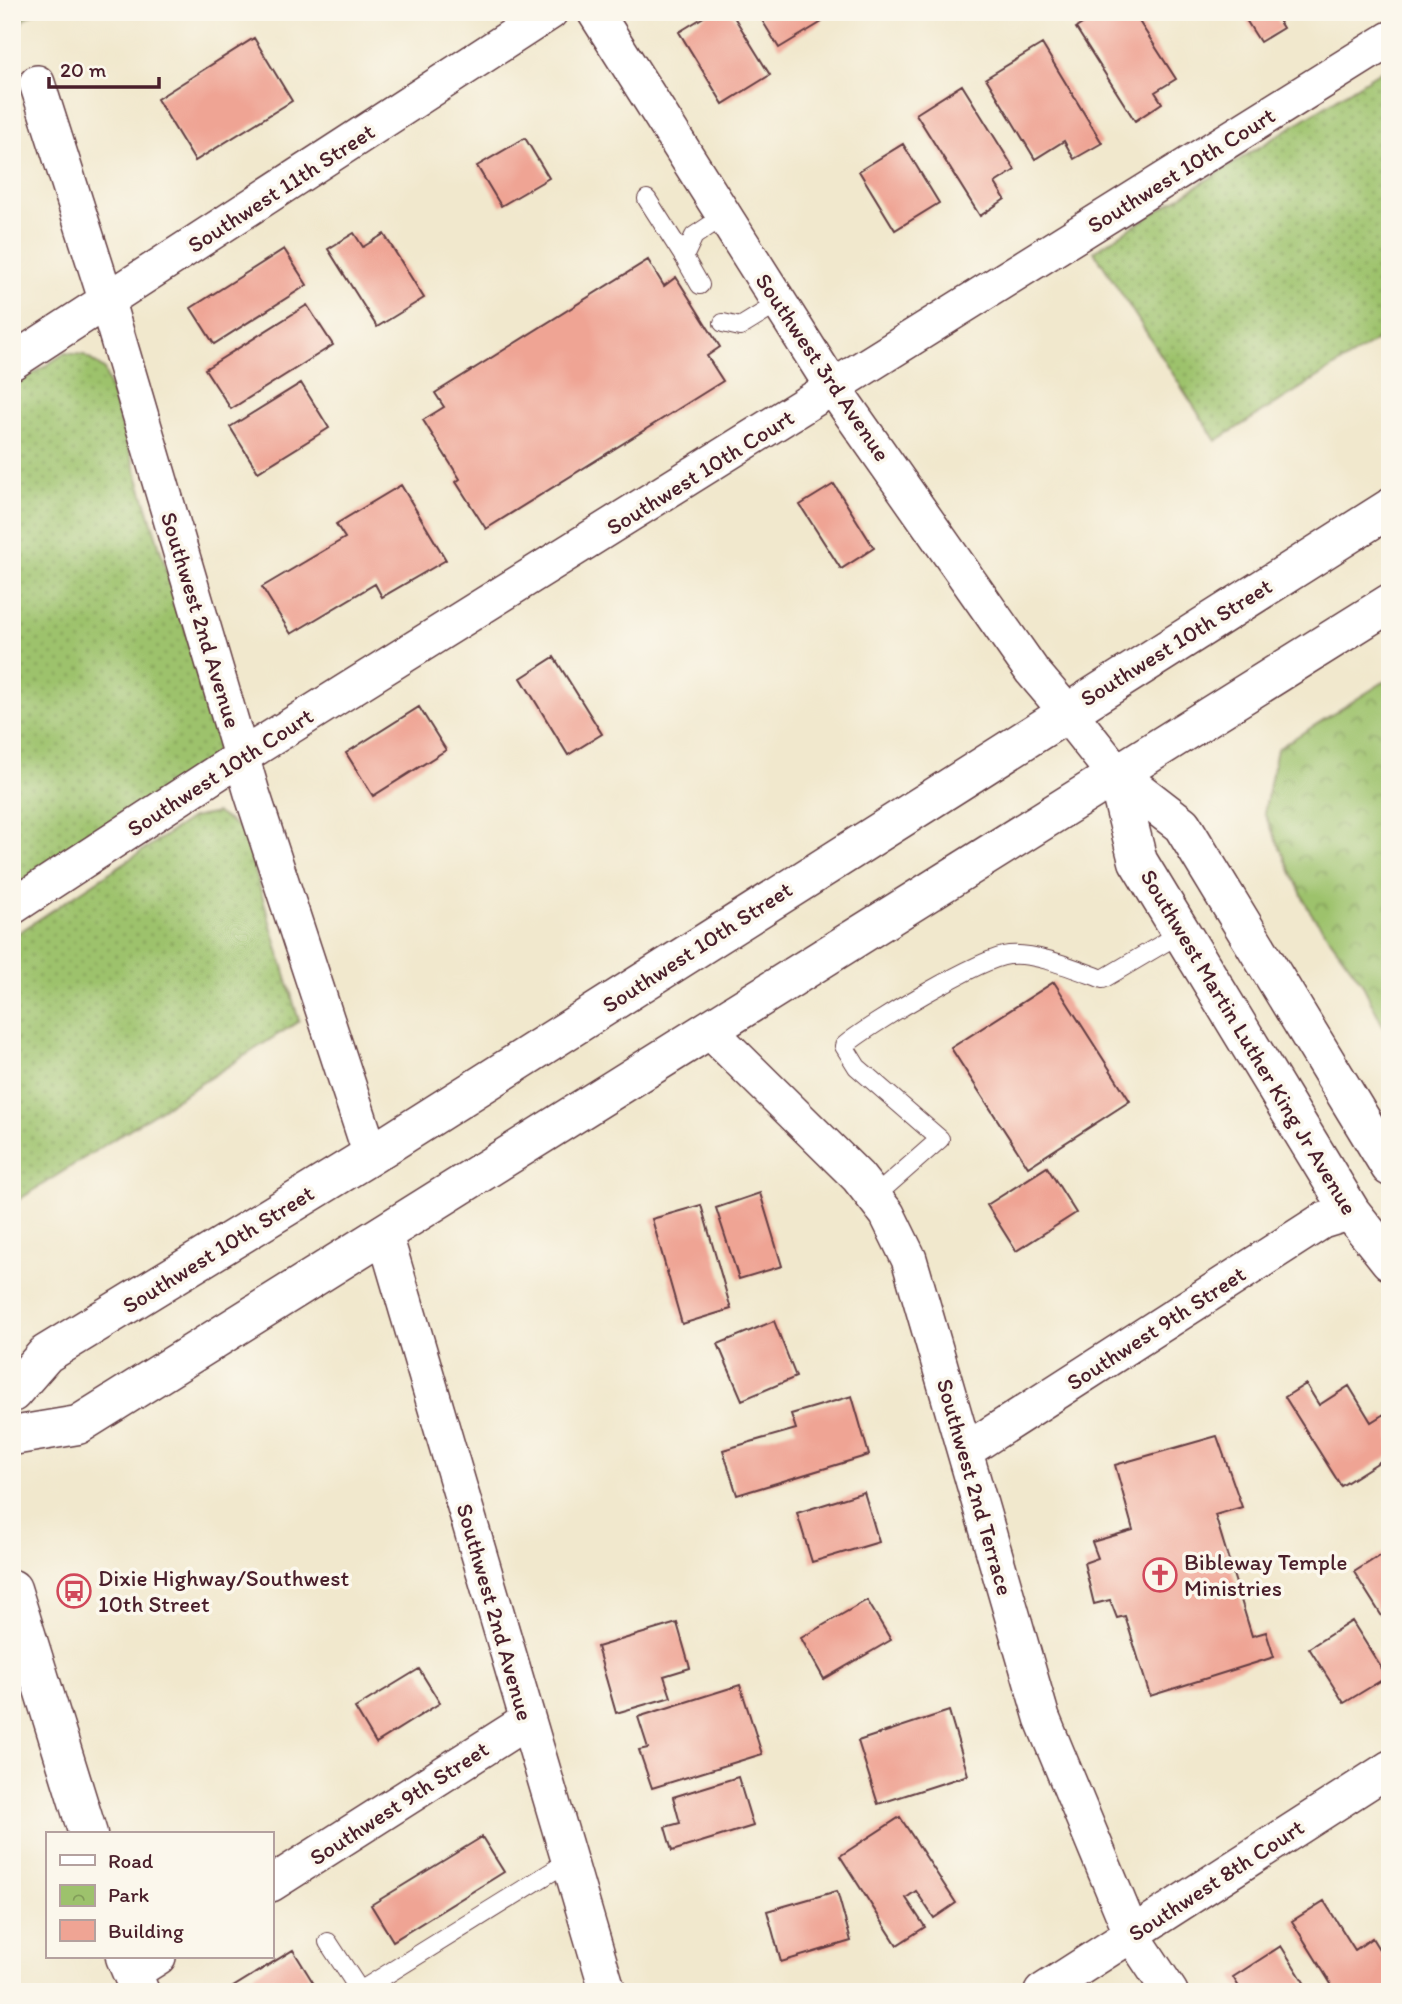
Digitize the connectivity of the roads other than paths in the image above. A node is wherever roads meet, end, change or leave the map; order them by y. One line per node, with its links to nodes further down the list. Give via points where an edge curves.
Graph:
1 (550, 12): 9 (street, Southwest 11th Street)
2 (595, 12): 6 (street, Southwest 3rd Avenue)
3 (1390, 39): 13 (street, Southwest 10th Court)
4 (37, 83): 9 (street, Southwest 2nd Avenue)
5 (646, 199): 7 (lane)
6 (724, 216): 7 (lane, via 694,236); 10 (street, Southwest 3rd Avenue)
7 (684, 257): 8 (lane)
8 (700, 285)
9 (107, 302): 12 (street, Southwest 11th Street); 17 (street, Southwest 2nd Avenue)
10 (779, 303): 11 (lane, via 740,327); 13 (street, Southwest 3rd Avenue)
11 (723, 323)
12 (12, 362)
13 (834, 389): 16 (street, Southwest 3rd Avenue, via 1032,671); 17 (street, Southwest 10th Court)
14 (1390, 508): 16 (main road, Southwest 10th Street)
15 (1390, 603): 18 (main road)
16 (1066, 711): 18 (main road, Southwest Martin Luther King Jr Avenue); 22 (main road, Southwest 10th Street)
17 (241, 757): 19 (street, Southwest 10th Court); 22 (street, Southwest 2nd Avenue)
18 (1116, 774): 20 (main road, Southwest Martin Luther King Jr Avenue, via 1138,861); 21 (main road); 23 (main road, Southwest Martin Luther King Jr Avenue, via 1182,825)
19 (12, 907)
20 (1181, 933): 24 (lane, via 1103,979 1060,963 1009,955 962,974 861,1032 845,1046 857,1067 940,1139); 25 (main road, Southwest Martin Luther King Jr Avenue)
21 (708, 1029): 24 (street, Southwest 2nd Terrace); 26 (main road)
22 (371, 1155): 28 (main road, Southwest 10th Street, via 46,1354)
23 (1390, 1167)
24 (874, 1197): 30 (street, Southwest 2nd Terrace, via 909,1259)
25 (1351, 1212): 27 (main road, Southwest Martin Luther King Jr Avenue); 30 (street, Southwest 9th Street, via 1322,1221)
26 (384, 1232): 29 (main road, via 78,1426); 32 (street, Southwest 2nd Avenue)
27 (1390, 1261)
28 (12, 1393)
29 (12, 1436)
30 (965, 1451): 37 (street, Southwest 2nd Terrace, via 1042,1718)
31 (12, 1589): 34 (main road)
32 (527, 1721): 35 (street, Southwest 2nd Avenue); 36 (street, Southwest 9th Street)
33 (1390, 1769): 37 (street, Southwest 8th Court)
34 (87, 1832)
35 (569, 1861): 38 (lane, via 360,1991); 39 (street, Southwest 2nd Avenue)
36 (273, 1883)
37 (1132, 1935): 40 (street, Southwest 8th Court); 41 (street, Southwest 2nd Terrace)
38 (328, 1942)
39 (608, 1992)
40 (1042, 1992)
41 (1170, 1992)

